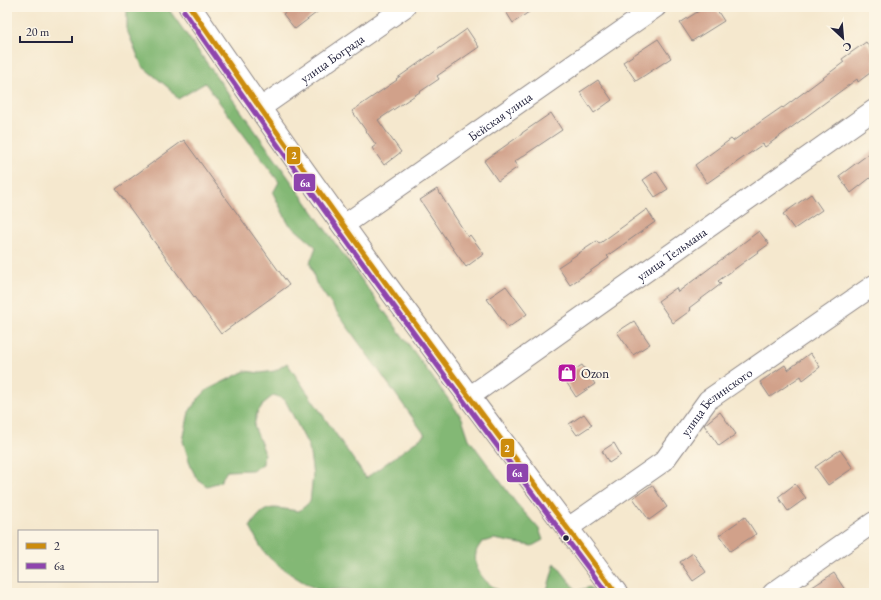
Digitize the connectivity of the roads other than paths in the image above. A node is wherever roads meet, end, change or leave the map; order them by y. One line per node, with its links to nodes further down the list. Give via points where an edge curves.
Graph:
1 (190, 7): 4 (main road)
2 (405, 7): 4 (street, улица Бограда)
3 (656, 7): 6 (street, Бейская улица)
4 (259, 109): 6 (main road)
5 (874, 110): 8 (street, улица Тельмана)
6 (344, 225): 8 (main road)
7 (874, 285): 10 (street, улица Белинского, via 708,400 664,461)
8 (469, 397): 10 (main road)
9 (874, 522): 12 (street)
10 (568, 528): 11 (main road)
11 (616, 593)
12 (773, 593)

